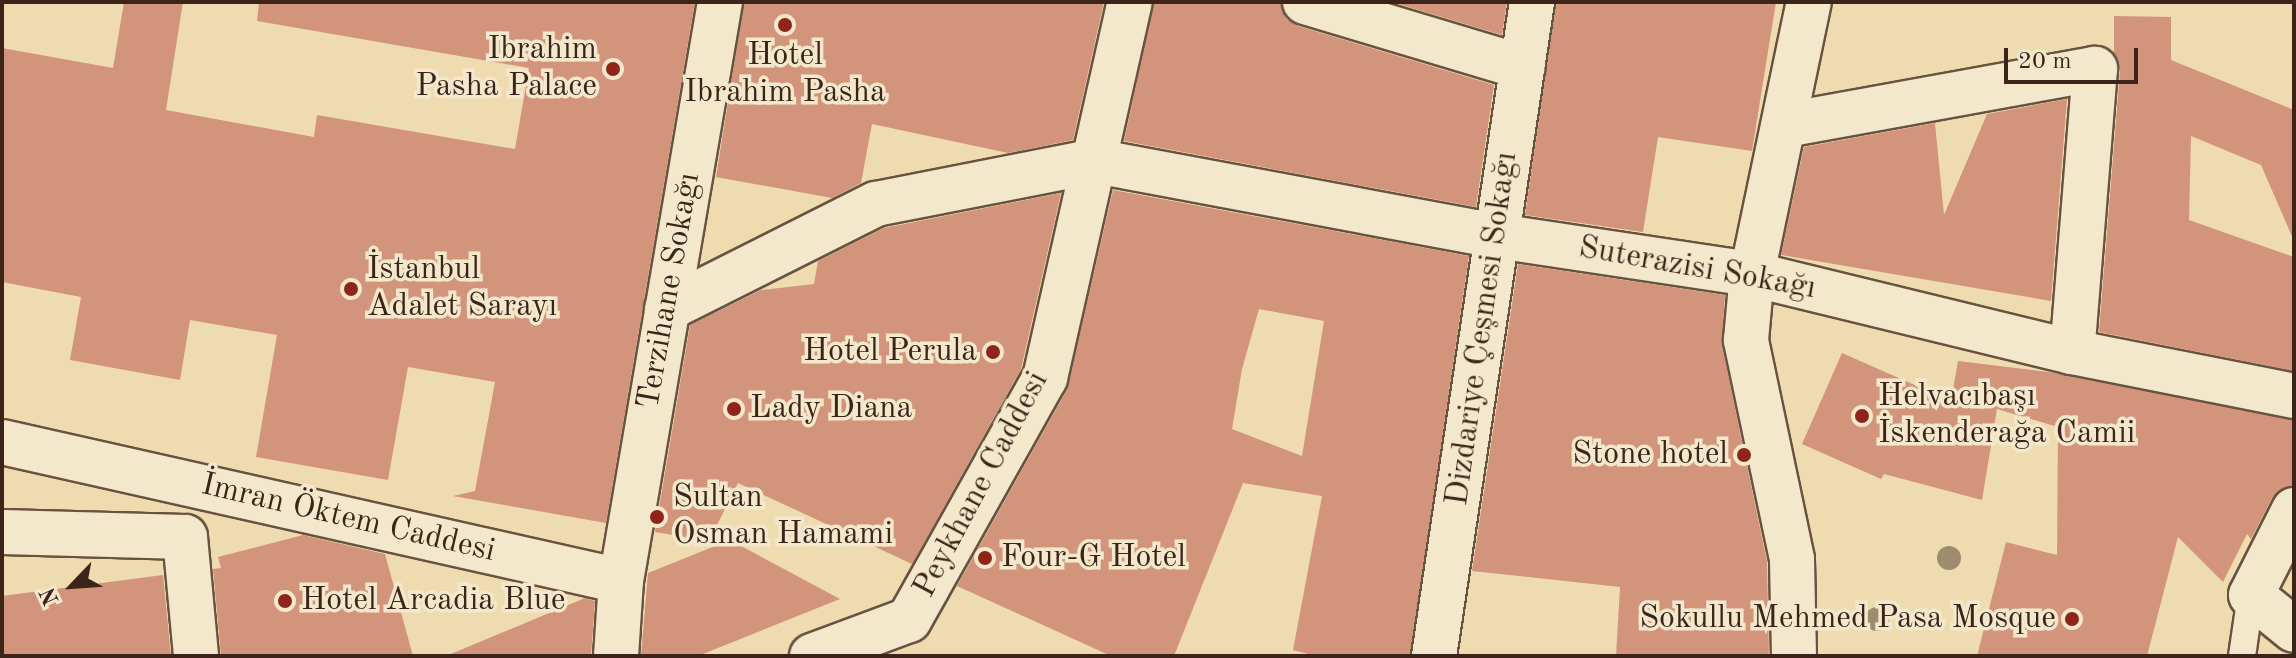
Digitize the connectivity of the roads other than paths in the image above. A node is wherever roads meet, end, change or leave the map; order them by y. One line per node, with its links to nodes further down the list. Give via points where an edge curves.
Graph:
1 (720, 2): 11 (street, Terzihane Sokağı)
2 (1130, 2): 8 (street, Peykhane Caddesi)
3 (1305, 2): 6 (street)
4 (1532, 2): 6 (street, Dizdariye Çeşmesi Sokağı)
5 (1809, 2): 7 (street)
6 (1522, 67): 9 (street, Dizdariye Çeşmesi Sokağı)
7 (1786, 125): 10 (street); 12 (street, via 2095,69)
8 (1095, 161): 9 (street, Suterazisi Sokağı); 11 (street, via 876,204); 22 (street, Peykhane Caddesi, via 1045,378 909,620)
9 (1497, 236): 10 (street, Suterazisi Sokağı); 23 (street, Dizdariye Çeşmesi Sokağı)
10 (1752, 274): 12 (street, Suterazisi Sokağı); 24 (street, via 1746,340 1792,559)
11 (667, 309): 17 (street, Terzihane Sokağı)
12 (2072, 352): 13 (street, Suterazisi Sokağı)
13 (2294, 396)
14 (2, 442): 17 (street, İmran Öktem Caddesi)
15 (2294, 510): 18 (street)
16 (2, 532): 20 (street, via 185,537)
17 (621, 581): 21 (street)
18 (2251, 595): 19 (street); 25 (lane)
19 (2294, 630)
20 (196, 656)
21 (616, 656)
22 (812, 656)
23 (1434, 656)
24 (1794, 656)
25 (2242, 656)

